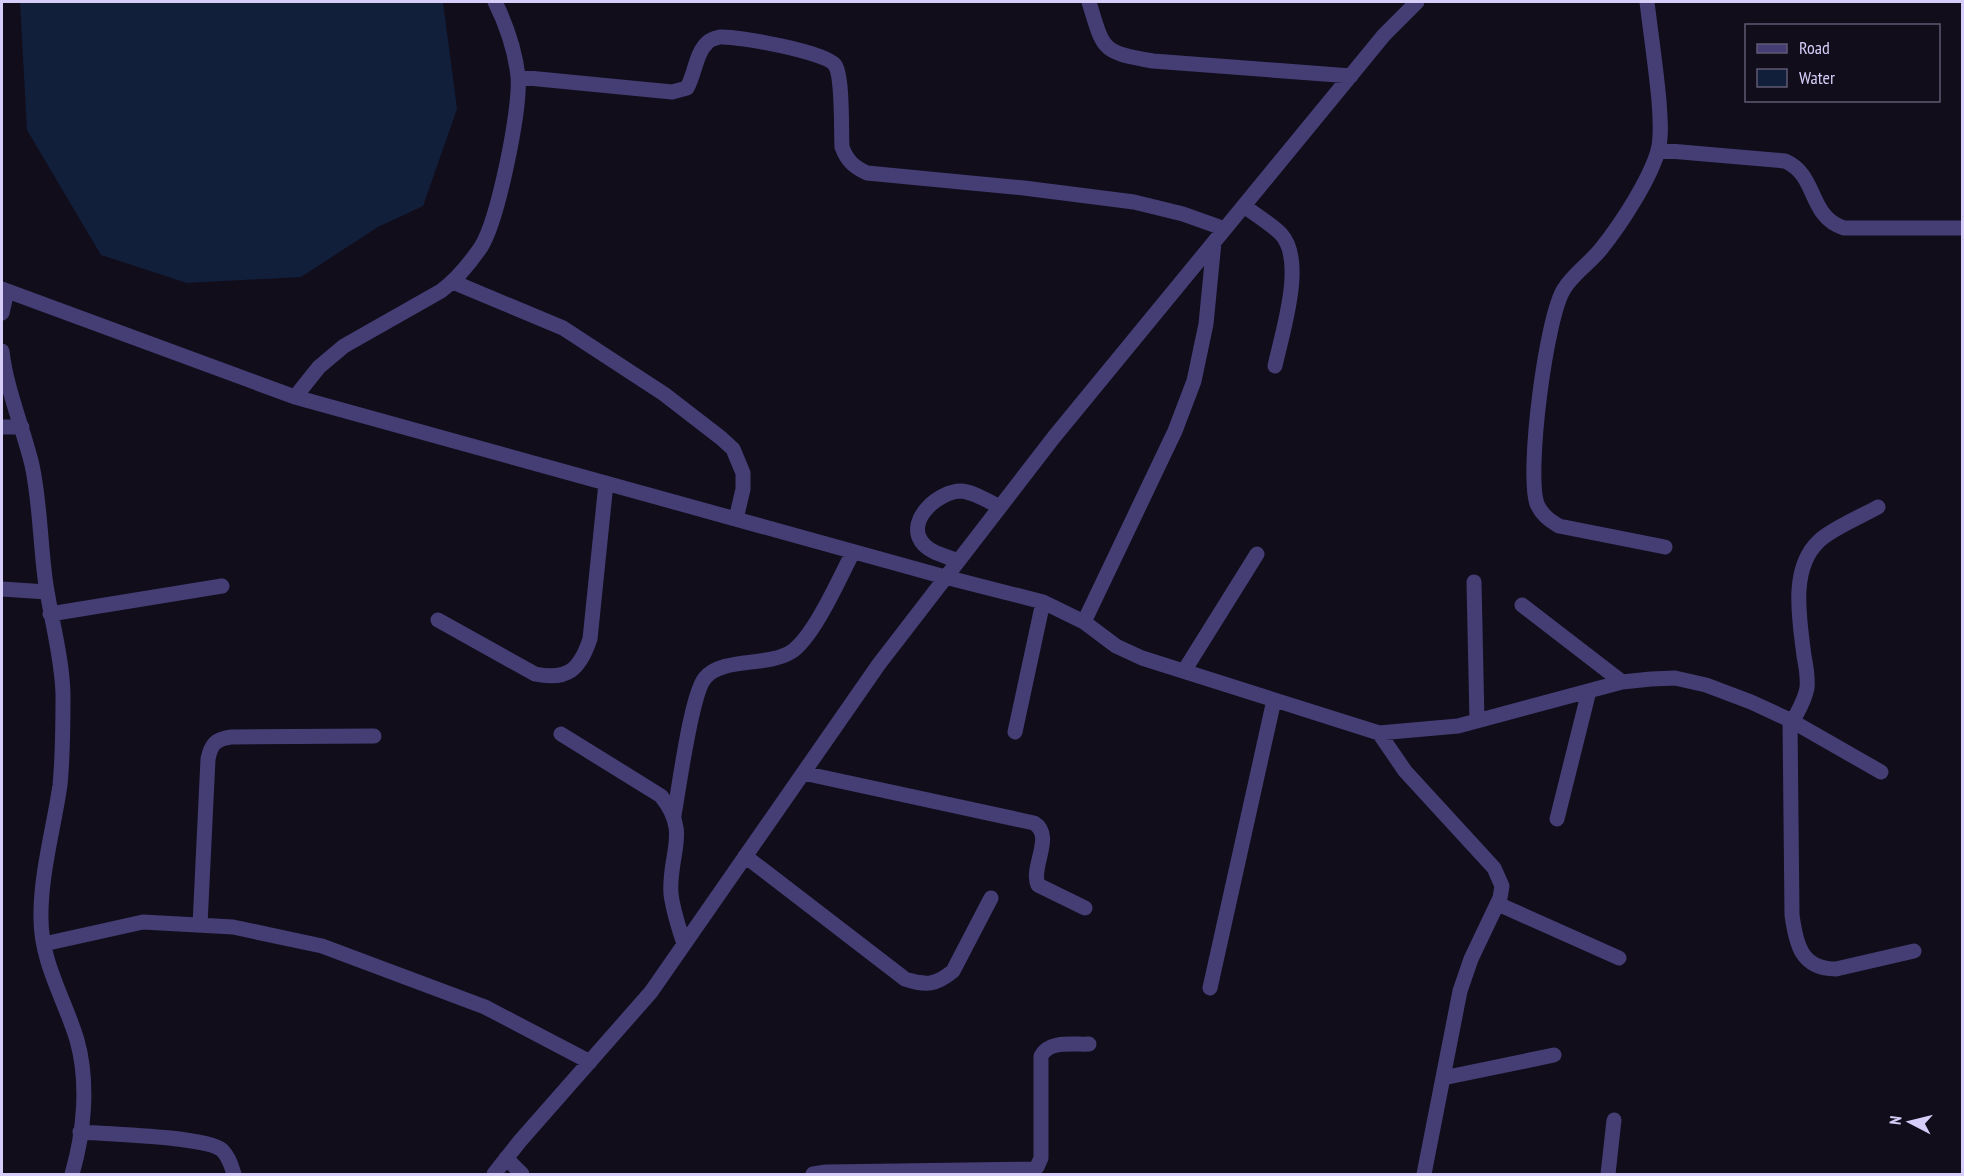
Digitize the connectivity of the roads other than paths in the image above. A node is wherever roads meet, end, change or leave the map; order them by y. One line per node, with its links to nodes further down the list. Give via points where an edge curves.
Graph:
1 (495, 2): 6 (street, via 505,22)
2 (1089, 2): 5 (street, via 1105,45 1122,56)
3 (1417, 2): 5 (street)
4 (1647, 2): 7 (street, via 1657,72 1661,126)
5 (1351, 76): 8 (street)
6 (518, 78): 10 (street, via 672,92 687,88 706,43 721,37 750,40 828,58 837,70 846,159 867,173 1134,202); 12 (street, via 514,131 493,216 482,245)
7 (1658, 150): 9 (street, via 1793,164 1806,178 1821,212 1844,228); 24 (street, via 1645,180 1606,242 1564,288 1557,303 1548,338 1533,470 1538,504 1545,517 1559,526)
8 (1244, 206): 10 (street); 16 (street, via 1282,235 1292,256 1292,286)
9 (1962, 228)
10 (1225, 229): 11 (street)
11 (1214, 243): 21 (street); 37 (street, via 1206,324 1194,381 1175,431)
12 (453, 282): 17 (street, via 344,346 319,367); 23 (street, via 563,328 664,394 721,438 733,449 743,473)
13 (4, 290): 14 (street); 17 (street)
14 (2, 313)
15 (2, 351): 19 (street)
16 (1275, 366)
17 (296, 397): 20 (street)
18 (2, 427): 19 (street)
19 (22, 427): 32 (street, via 34,478)
20 (606, 483): 23 (street); 36 (street, via 590,639 578,667 562,675 535,674)
21 (1000, 507): 27 (street); 27 (street, via 969,493 951,492 935,500 919,519 922,543)
22 (1878, 507): 43 (street, via 1811,549 1801,580 1799,608 1807,685 1802,704)
23 (736, 519): 25 (street)
24 (1665, 547)
25 (854, 552): 28 (street); 50 (street, via 814,625 791,652 770,660 716,669 703,680 693,712)
26 (1257, 554): 38 (street)
27 (958, 561): 28 (street)
28 (945, 578): 33 (street); 49 (street, via 879,663)
29 (1474, 582): 42 (street)
30 (222, 586): 35 (street)
31 (2, 589): 32 (street)
32 (47, 592): 35 (street)
33 (1043, 602): 37 (street); 44 (street)
34 (1522, 605): 39 (street)
35 (50, 614): 57 (street, via 60,660 63,716 60,782 40,920)
36 (438, 620)
37 (1084, 622): 38 (street, via 1116,646)
38 (1184, 671): 41 (street)
39 (1622, 682): 40 (street); 43 (street, via 1675,678 1706,685)
40 (1589, 690): 42 (street); 51 (street)
41 (1274, 700): 45 (street); 61 (street)
42 (1477, 721): 45 (street)
43 (1791, 721): 48 (street); 59 (street, via 1792,915 1801,952 1817,966 1836,969)
44 (1015, 732)
45 (1379, 733): 54 (street, via 1405,771 1494,868 1502,886)
46 (561, 734): 50 (street, via 661,796)
47 (374, 736): 56 (street, via 231,736 215,741 208,759)
48 (1881, 772)
49 (803, 773): 52 (street); 55 (street, via 1034,823 1042,833 1035,875 1038,885)
50 (674, 815): 58 (street, via 677,839 672,894)
51 (1557, 819)
52 (745, 856): 53 (street, via 905,979 918,984 931,984 954,971); 58 (street)
53 (991, 898)
54 (1498, 904): 60 (street); 65 (street, via 1460,991)
55 (1085, 908)
56 (200, 925): 57 (street, via 143,922); 64 (street, via 233,927 322,946 485,1007)
57 (44, 944): 67 (street, via 77,1041 83,1097)
58 (684, 944): 64 (street, via 651,992)
59 (1914, 951)
60 (1619, 958)
61 (1210, 988)
62 (1089, 1044): 73 (street, via 1052,1046 1041,1056 1041,1158 1033,1169)
63 (1554, 1055): 65 (street)
64 (590, 1062): 68 (street)
65 (1443, 1078): 74 (street)
66 (1614, 1120): 75 (street)
67 (80, 1132): 69 (street); 70 (street, via 205,1143 221,1150 230,1160)
68 (506, 1158): 71 (street); 72 (street)
69 (72, 1174)
70 (234, 1174)
71 (494, 1174)
72 (522, 1174)
73 (813, 1174)
74 (1424, 1174)
75 (1608, 1174)

